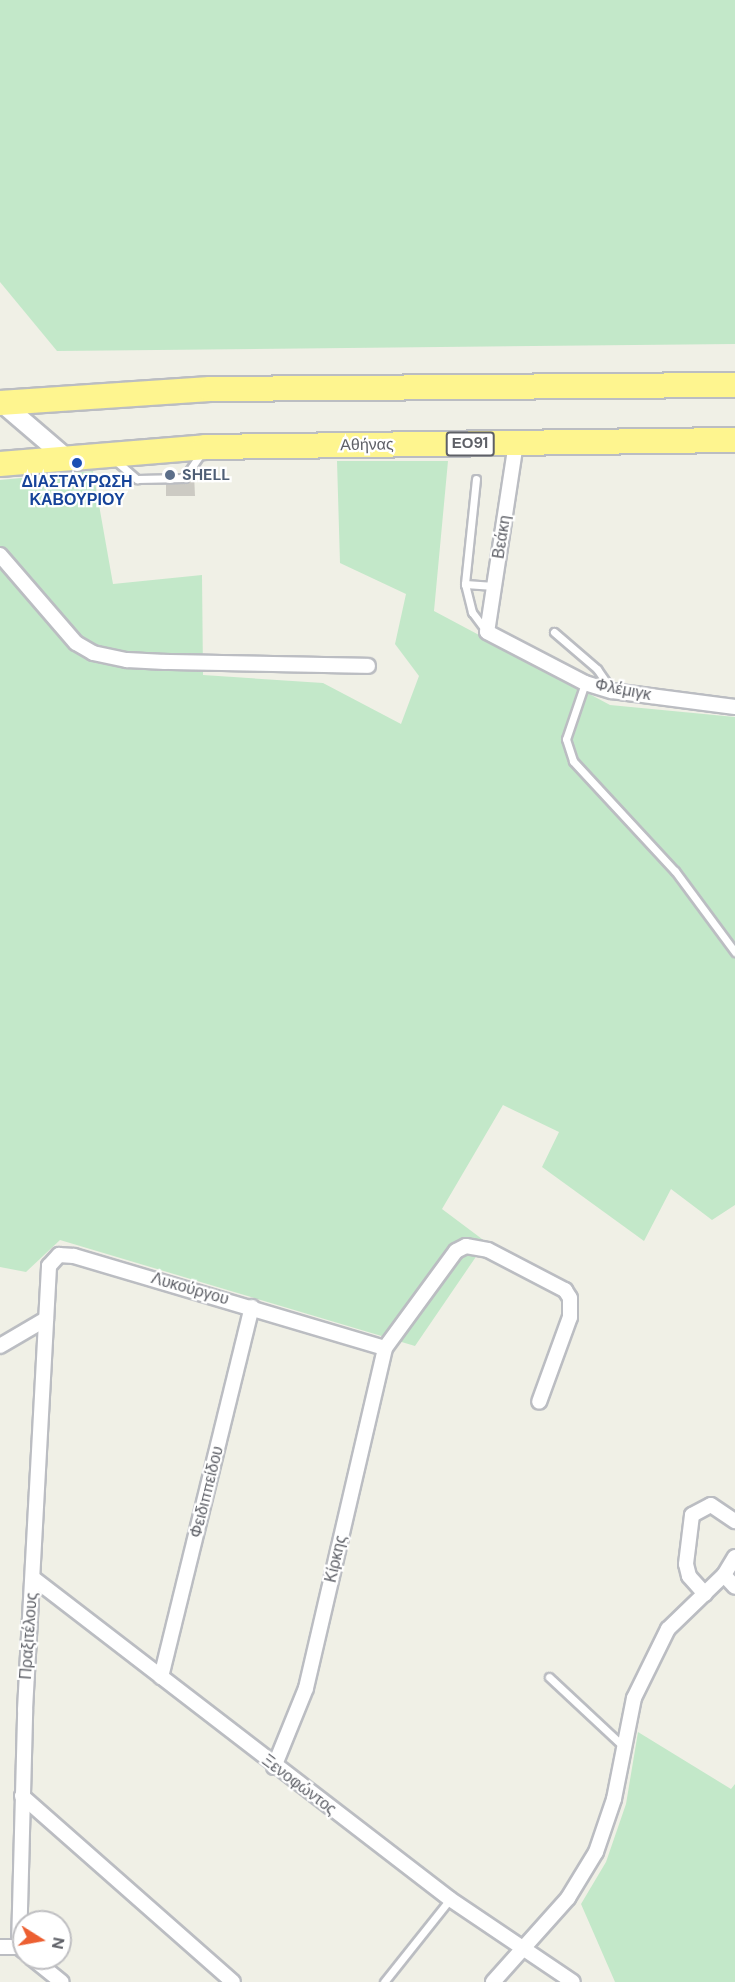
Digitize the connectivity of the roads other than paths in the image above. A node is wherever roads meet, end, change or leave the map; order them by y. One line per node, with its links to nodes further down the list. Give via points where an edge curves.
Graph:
1 (735, 385): 2 (highway, via 210,389)
2 (1, 402): 5 (street)
3 (735, 440): 4 (highway, Αθήνας / ΕΟ91)
4 (516, 443): 5 (highway, Αθήνας / ΕΟ91, via 205,447); 10 (street, Βεάκη)
5 (65, 457): 6 (highway, Αθήνας / ΕΟ91)
6 (0, 464)
7 (476, 479): 9 (lane)
8 (0, 555): 13 (street, via 76,643 93,653 165,663)
9 (465, 584): 10 (lane); 11 (lane, via 472,612)
10 (494, 586): 11 (street, Βεάκη)
11 (487, 632): 14 (street, Φλέμιγκ)
12 (554, 632): 15 (lane, via 597,669)
13 (368, 666)
14 (585, 683): 15 (street, Φλέμιγκ); 17 (lane, via 566,739 573,761 675,871)
15 (612, 691): 16 (street, Φλέμιγκ)
16 (735, 707)
17 (735, 952)
18 (252, 1307): 19 (street, Λυκούργου, via 59,1255 49,1266); 21 (street, Λυκούργου); 29 (street, Φειδιππείδου)
19 (46, 1319): 20 (street); 26 (street, Πραξιτέλους)
20 (0, 1346)
21 (385, 1348): 22 (street, via 456,1251 466,1246 488,1250 565,1290 570,1298 570,1317); 32 (street, Κίρκης, via 306,1688)
22 (539, 1402)
23 (735, 1521): 28 (street, via 711,1505 692,1515 686,1564 689,1576)
24 (735, 1557): 25 (street)
25 (724, 1575): 27 (street); 28 (street)
26 (33, 1578): 29 (street, Ξενοφώντος); 33 (street, Πραξιτέλους)
27 (735, 1587)
28 (705, 1594): 31 (street, via 668,1629 633,1698)
29 (161, 1677): 32 (street, Ξενοφώντος)
30 (549, 1677): 31 (lane)
31 (622, 1745): 36 (street, via 614,1799 596,1852 568,1898)
32 (274, 1767): 34 (street, Ξενοφώντος)
33 (22, 1796): 35 (street, Πραξιτέλους); 39 (street)
34 (450, 1899): 36 (street, Ξενοφώντος); 40 (lane)
35 (21, 1910)
36 (521, 1948): 41 (street); 42 (street, Ξενοφώντος)
37 (47, 1970): 38 (street)
38 (62, 1982)
39 (232, 1982)
40 (384, 1982)
41 (493, 1982)
42 (573, 1982)

